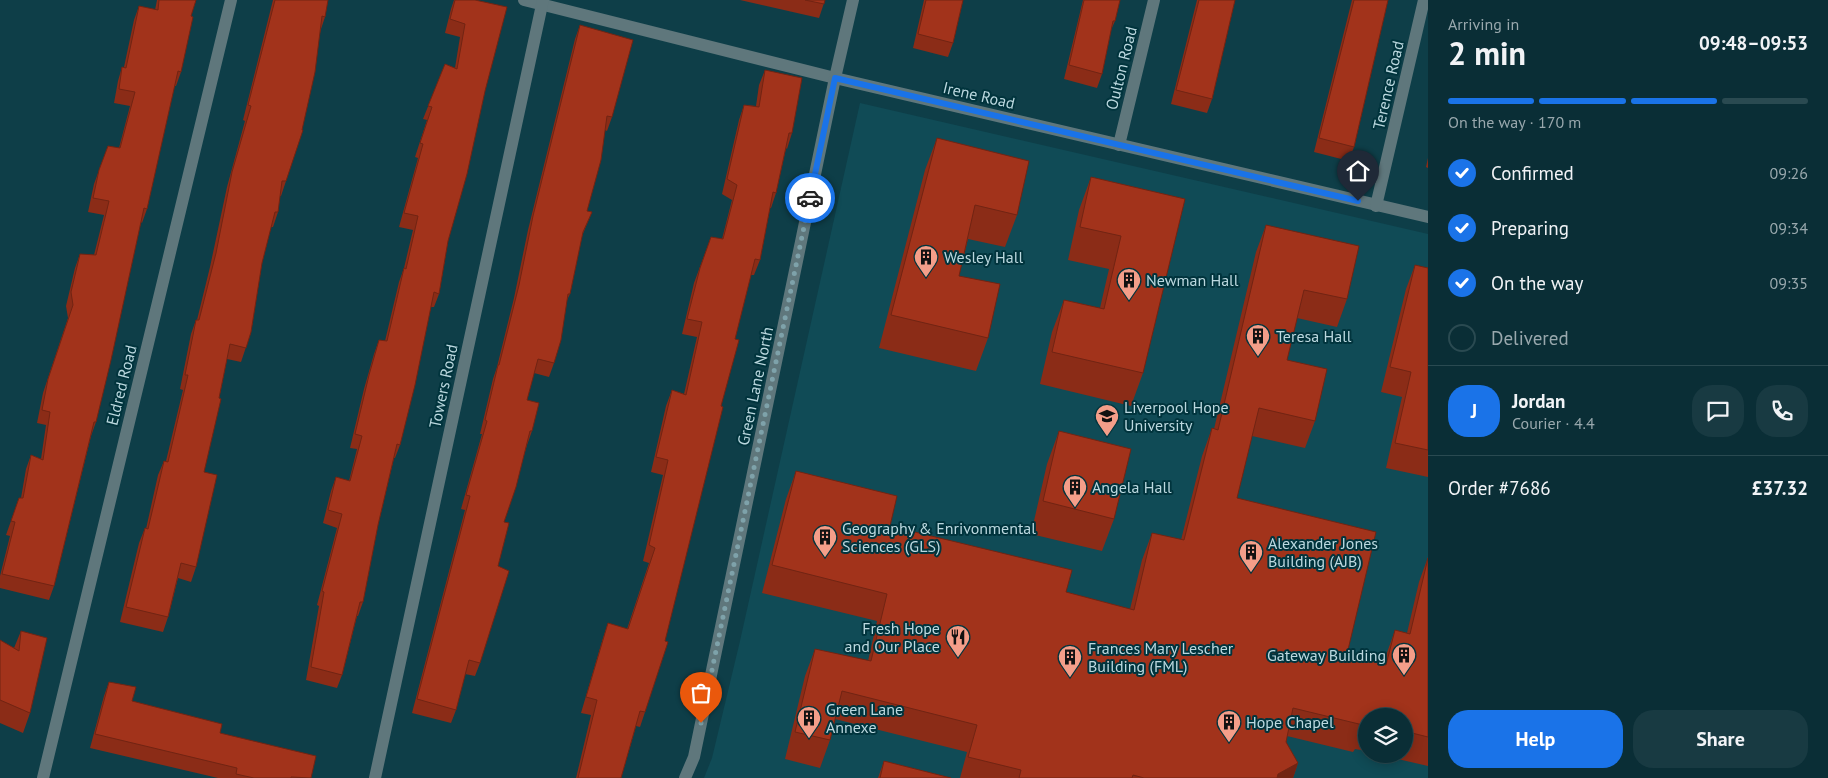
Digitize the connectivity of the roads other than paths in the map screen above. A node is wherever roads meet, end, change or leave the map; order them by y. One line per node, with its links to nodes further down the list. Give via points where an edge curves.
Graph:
1 (231, 0): 11 (street, Eldred Road)
2 (524, 0): 6 (street, Irene Road)
3 (854, 0): 7 (street, Green Lane North)
4 (1154, 0): 8 (street, Oulton Road)
5 (1424, 0): 9 (street, Terence Road)
6 (542, 2): 7 (street, Irene Road); 12 (street, Towers Road)
7 (835, 78): 8 (street, Irene Road); 13 (street, Green Lane North, via 694,757)
8 (1119, 145): 9 (street, Irene Road)
9 (1376, 206): 10 (street, Irene Road)
10 (1428, 217)
11 (43, 778)
12 (375, 778)
13 (685, 778)

